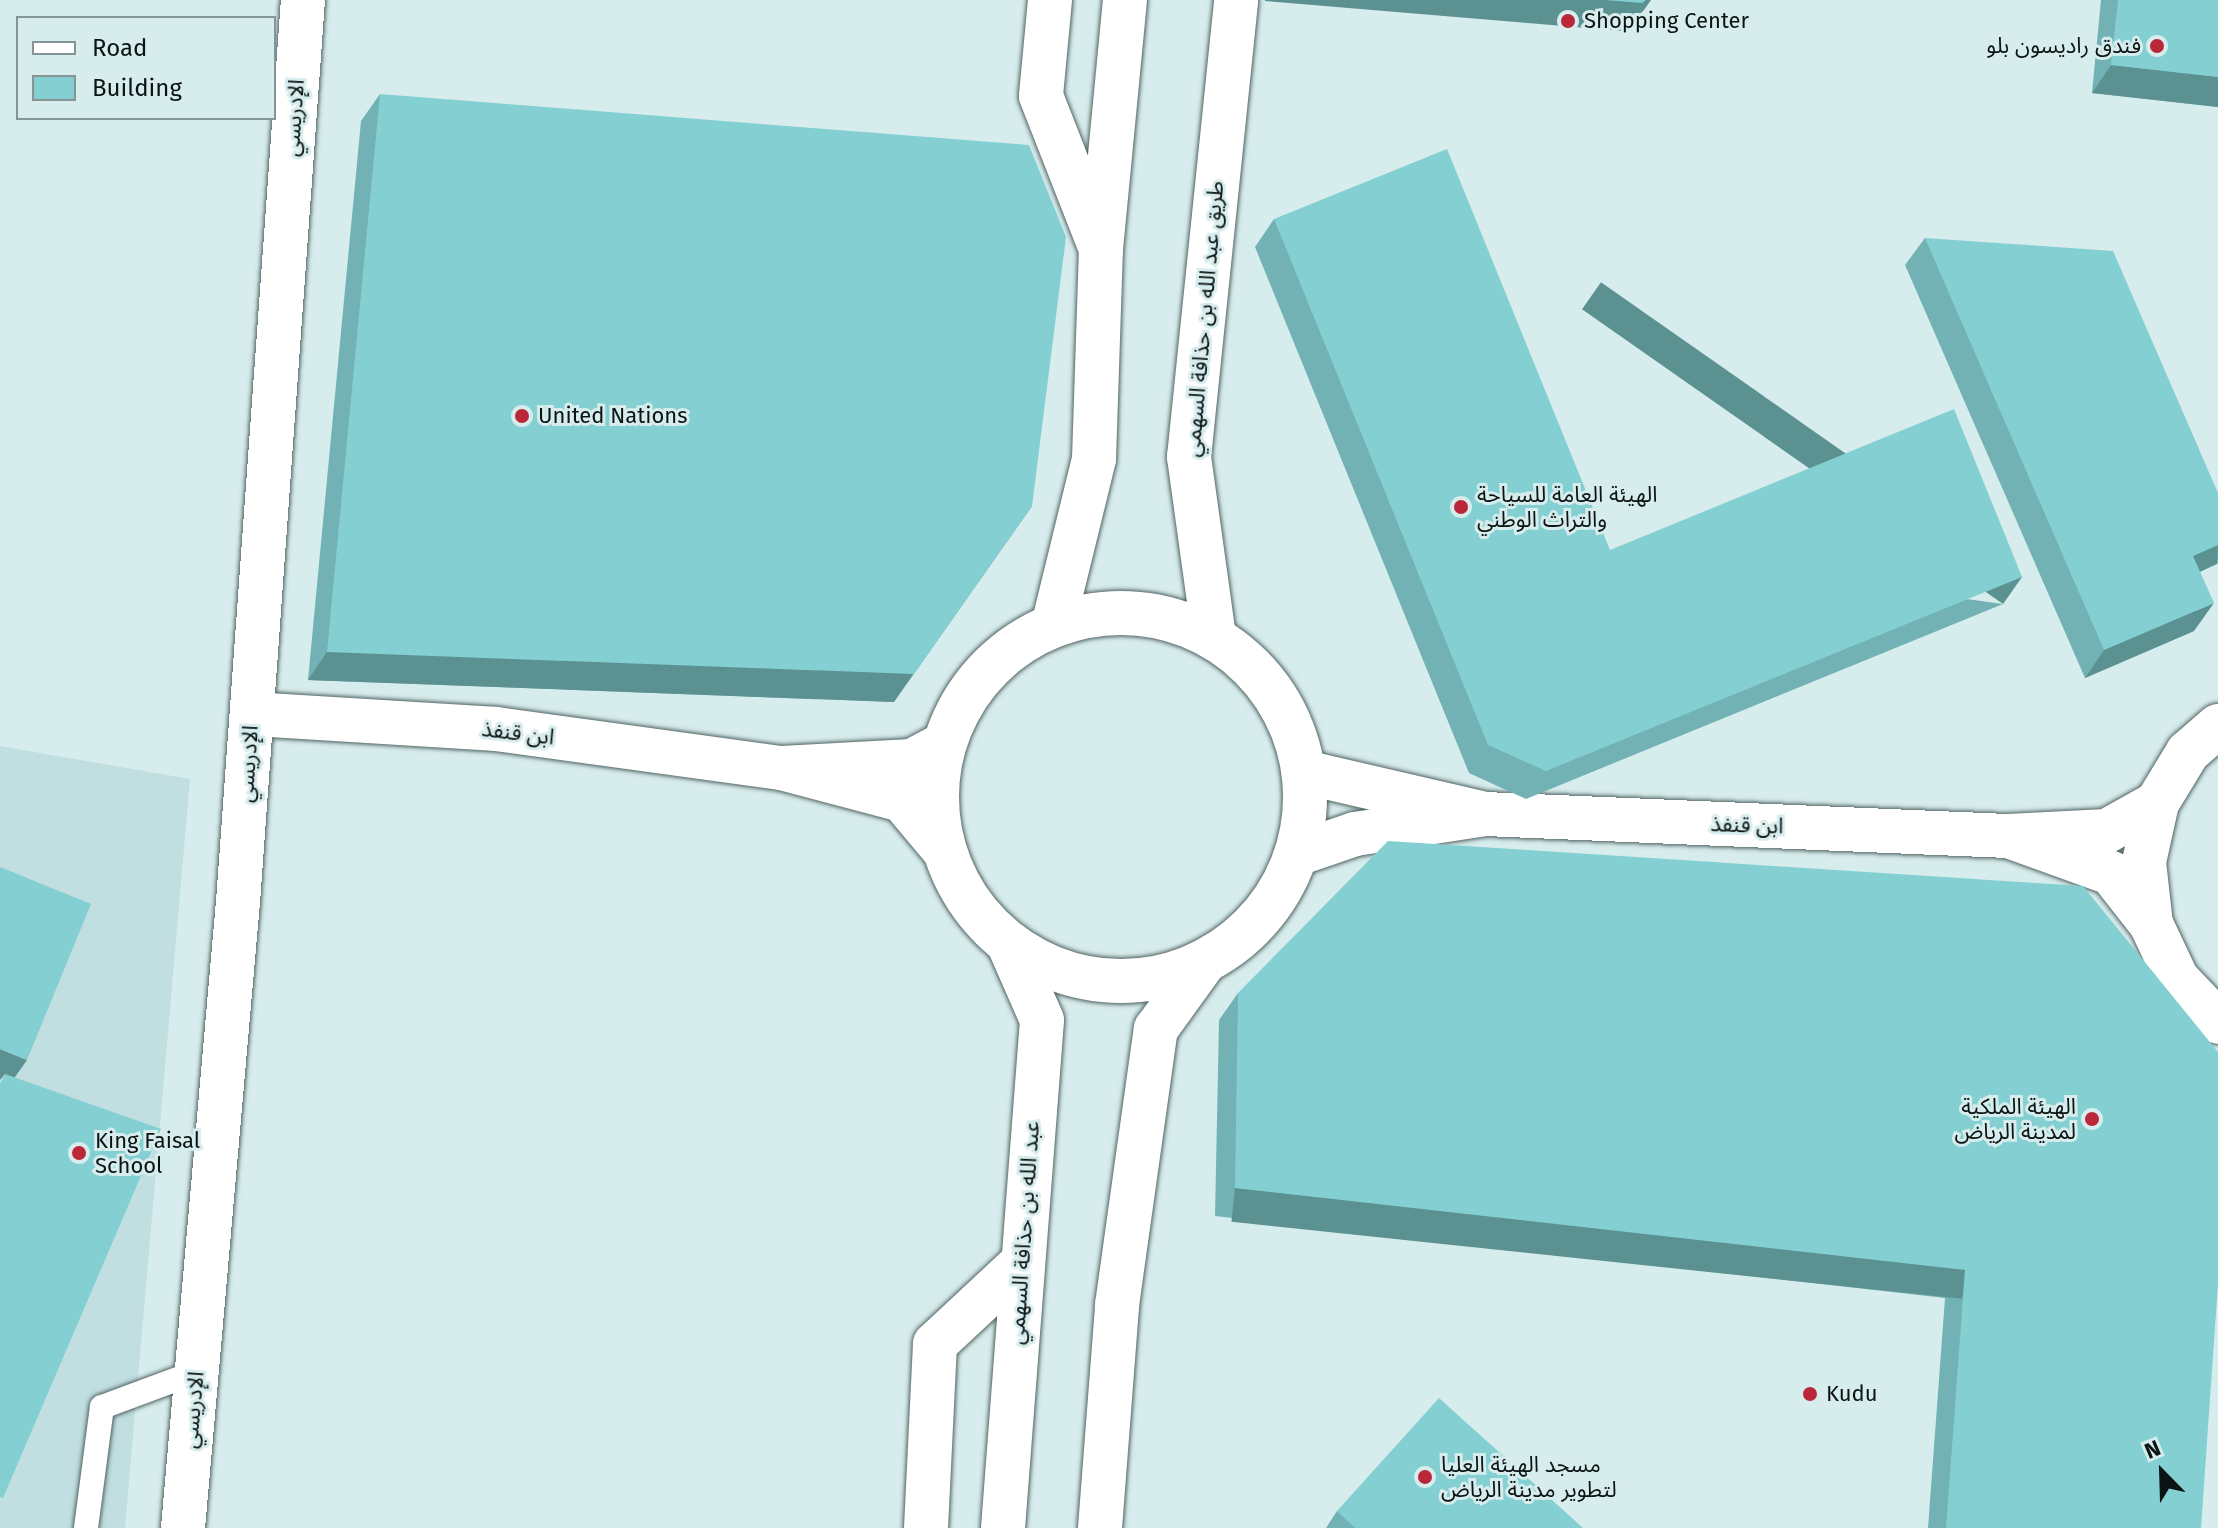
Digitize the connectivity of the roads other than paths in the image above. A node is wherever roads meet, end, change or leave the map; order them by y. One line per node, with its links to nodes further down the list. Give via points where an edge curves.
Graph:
1 (303, 0): 8 (street, الإدريسي)
2 (1050, 0): 5 (street, via 1041,96)
3 (1125, 0): 5 (street)
4 (1236, 0): 7 (street, طريق عبد الله بن حذافة السهمي, via 1189,457)
5 (1101, 249): 6 (street, via 1094,459)
6 (1053, 626): 7 (street, via 1093,614 1134,613 1175,621); 10 (street, via 1005,653 967,694)
7 (1214, 637): 12 (street, via 1257,672 1288,719)
8 (252, 714): 11 (street, ابن قنفذ, via 496,729); 23 (street, الإدريسي)
9 (2218, 726): 13 (street, via 2188,752)
10 (944, 744): 11 (street, via 912,761); 16 (street, via 936,796)
11 (782, 768): 16 (street, via 902,800)
12 (1305, 772): 14 (street); 17 (street, via 1305,814)
13 (2157, 803): 15 (street, via 2107,831); 18 (street, via 2144,862)
14 (1485, 814): 15 (street, ابن قنفذ); 17 (street, via 1355,834)
15 (2008, 836): 18 (street, via 2111,873)
16 (943, 849): 19 (street, via 968,902)
17 (1297, 854): 20 (street, via 1276,898 1244,934)
18 (2151, 924): 21 (street, via 2177,979)
19 (1009, 945): 20 (street, via 1054,970 1105,981 1156,978); 22 (street, عبد الله بن حذافة السهمي, via 1042,1020)
20 (1205, 961): 28 (street, via 1156,1029 1117,1305)
21 (2218, 1022)
22 (1022, 1263): 26 (street, via 935,1344); 27 (street, عبد الله بن حذافة السهمي)
23 (196, 1372): 24 (lane, via 102,1407); 25 (street, الإدريسي)
24 (86, 1528)
25 (183, 1528)
26 (926, 1528)
27 (1003, 1528)
28 (1100, 1528)

